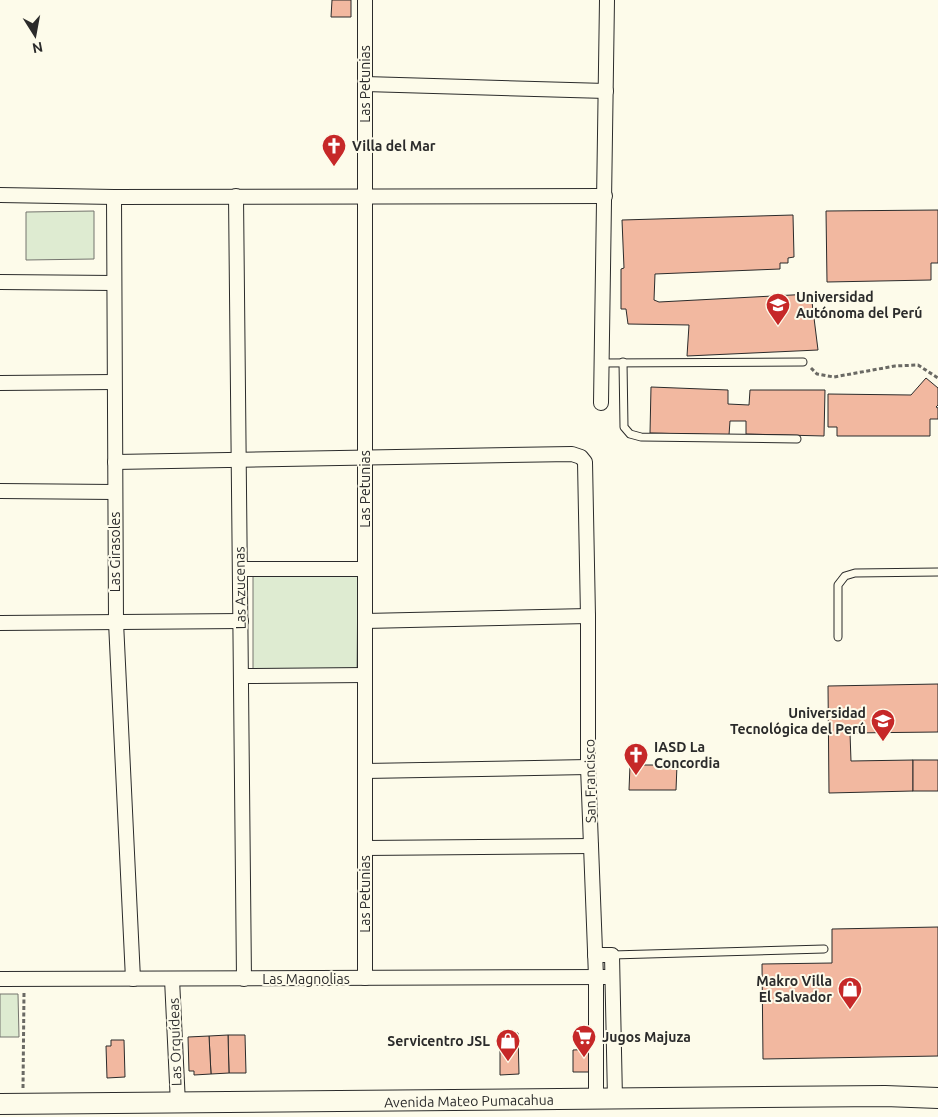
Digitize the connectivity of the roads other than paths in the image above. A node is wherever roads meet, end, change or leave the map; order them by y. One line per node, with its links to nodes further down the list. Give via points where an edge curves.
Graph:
1 (365, 0): 3 (street, Las Petunias)
2 (607, 0): 4 (street)
3 (365, 84): 4 (street); 7 (street, Las Petunias)
4 (606, 91): 8 (street)
5 (0, 195): 9 (street)
6 (236, 196): 7 (street); 9 (street); 20 (street, Las Azucenas)
7 (365, 196): 8 (street); 19 (street, Las Petunias)
8 (605, 196): 14 (street)
9 (114, 197): 11 (street, Las Girasoles)
10 (0, 282): 11 (street)
11 (114, 283): 15 (street, Las Girasoles)
12 (623, 362): 13 (lane); 14 (lane); 18 (lane, via 624,427 630,434 640,437)
13 (803, 362)
14 (602, 363): 17 (street)
15 (114, 382): 16 (street); 21 (street, Las Girasoles)
16 (0, 384)
17 (601, 403)
18 (797, 439)
19 (365, 458): 20 (street); 25 (street, Las Petunias); 27 (street, San Francisco, via 581,456 585,462)
20 (239, 460): 21 (street); 24 (street, Las Azucenas)
21 (115, 462): 23 (street, Las Girasoles)
22 (0, 491): 23 (street)
23 (115, 492): 30 (street, Las Girasoles)
24 (240, 569): 25 (street); 28 (street, Las Azucenas)
25 (365, 569): 29 (street, Las Petunias)
26 (938, 572): 32 (lane, via 855,573 846,576 838,585)
27 (588, 616): 29 (street); 35 (street, San Francisco)
28 (240, 621): 30 (street); 34 (street, Las Azucenas)
29 (365, 621): 33 (street, Las Petunias)
30 (116, 622): 31 (street); 48 (street, Las Girasoles)
31 (0, 623)
32 (838, 637)
33 (365, 675): 34 (street); 36 (street, Las Petunias)
34 (241, 676): 47 (street, Las Azucenas)
35 (588, 768): 36 (street); 37 (street, San Francisco)
36 (365, 771): 38 (street, Las Petunias)
37 (591, 846): 38 (street); 40 (street, San Francisco)
38 (365, 848): 44 (street, Las Petunias)
39 (824, 949): 41 (lane)
40 (595, 955): 41 (street); 42 (street, San Francisco)
41 (612, 955): 43 (street)
42 (596, 977): 43 (street, Las Magnolias); 44 (street, Las Magnolias); 52 (street, San Francisco)
43 (612, 977): 52 (street)
44 (365, 978): 47 (street, Las Magnolias)
45 (0, 979): 48 (street, Las Magnolias)
46 (172, 979): 47 (street, Las Magnolias); 48 (street, Las Magnolias); 54 (street, Las Orquídeas)
47 (244, 979)
48 (133, 980)
49 (938, 1084): 50 (main road, via 783,1085)
50 (728, 1098): 51 (main road, Avenida Mateo Pumacahua); 52 (main road, Avenida Mateo Pumacahua)
51 (938, 1098)
52 (606, 1099): 54 (main road, Avenida Mateo Pumacahua)
53 (0, 1104): 54 (main road, Avenida Mateo Pumacahua)
54 (178, 1104)

